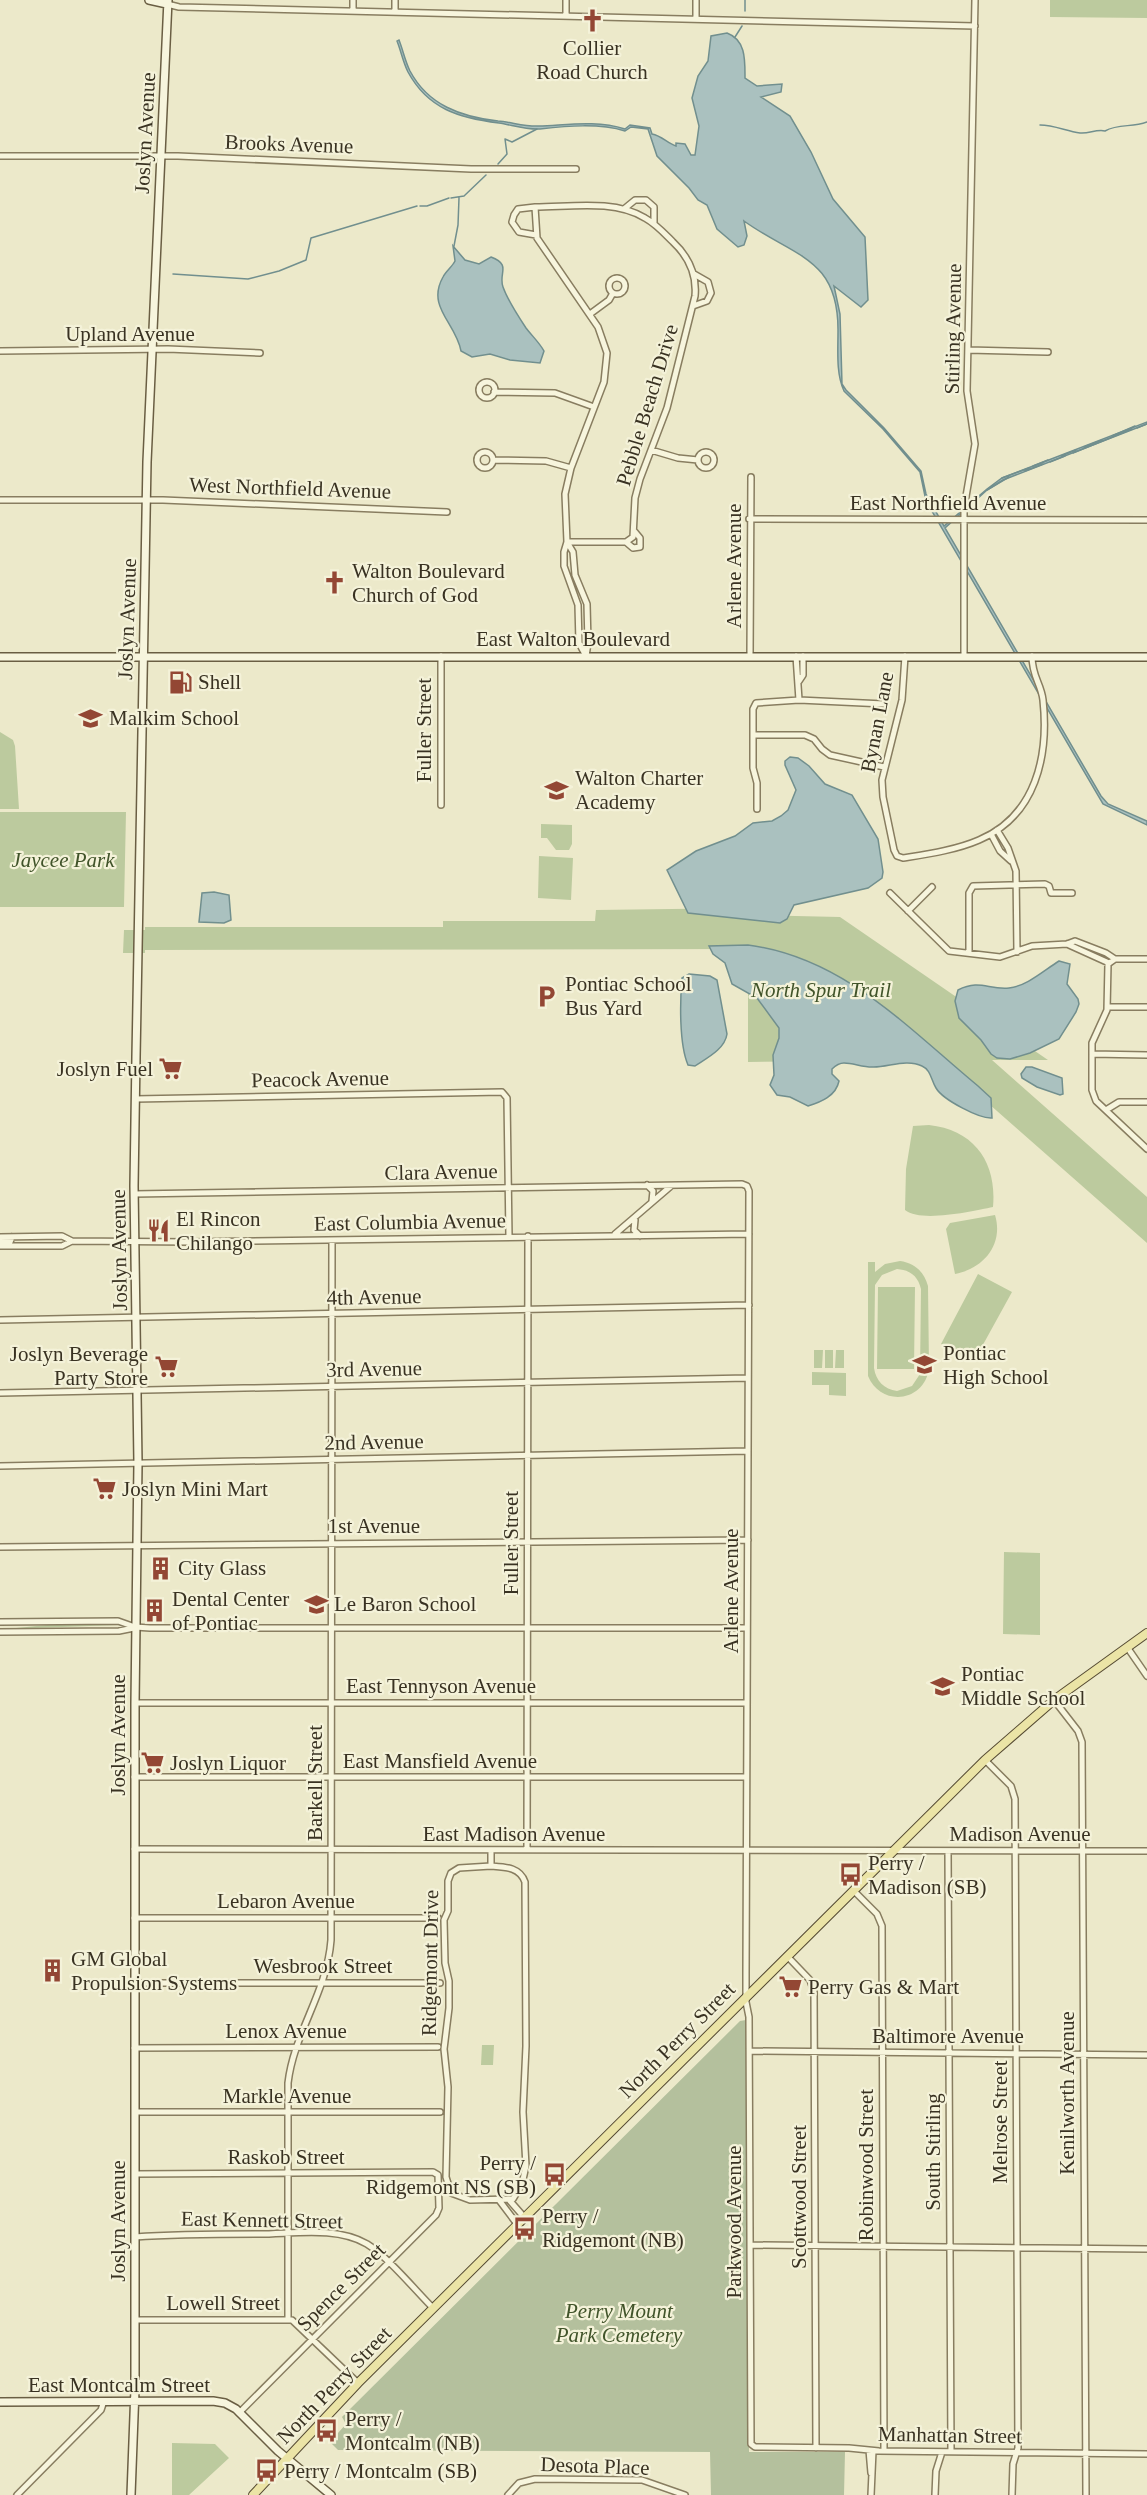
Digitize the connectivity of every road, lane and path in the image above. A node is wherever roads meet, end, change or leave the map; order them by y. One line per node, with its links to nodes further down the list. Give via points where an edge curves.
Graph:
1 (149, 0): 7 (main road)
2 (353, 0): 8 (street)
3 (395, 0): 9 (street)
4 (566, 0): 10 (street)
5 (696, 0): 11 (street)
6 (975, 0): 12 (street, Stirling Avenue)
7 (167, 2): 8 (street, via 179,7); 14 (main road, Joslyn Avenue)
8 (353, 10): 9 (street)
9 (395, 12): 10 (street)
10 (566, 16): 11 (street)
11 (696, 18): 12 (street)
12 (975, 26): 25 (street, Stirling Avenue)
13 (0, 156): 14 (street, Brooks Avenue)
14 (160, 156): 15 (street, Brooks Avenue, via 471,169); 24 (main road, Joslyn Avenue)
15 (576, 169)
16 (536, 207): 17 (street); 19 (street); 19 (street, via 518,210 512,222 519,232)
17 (624, 209): 18 (street); 18 (street, via 635,200 646,200 655,210)
18 (654, 224): 20 (street, via 683,251)
19 (536, 235): 23 (street)
20 (694, 274): 22 (street, Pebble Beach Drive); 22 (street, via 708,282 711,293 707,301)
21 (613, 293): 23 (street)
22 (693, 306): 31 (street, Pebble Beach Drive, via 667,408)
23 (590, 314): 30 (street, via 601,332 607,359 606,376)
24 (152, 349): 26 (street, Upland Avenue); 28 (street, Upland Avenue); 36 (main road, Joslyn Avenue)
25 (968, 350): 27 (street); 40 (street, Stirling Avenue, via 967,397 975,444)
26 (0, 351)
27 (1047, 352)
28 (260, 353)
29 (494, 392): 30 (street, via 555,393)
30 (594, 407): 34 (street)
31 (651, 450): 33 (street); 42 (street, Pebble Beach Drive, via 635,498)
32 (493, 460): 34 (street, via 546,461)
33 (698, 460)
34 (571, 468): 43 (street, via 565,494)
35 (751, 477): 39 (street, Arlene Avenue)
36 (147, 499): 37 (street, West Northfield Avenue); 38 (street, West Northfield Avenue); 47 (main road, Joslyn Avenue)
37 (0, 500)
38 (447, 512)
39 (749, 519): 40 (street, East Northfield Avenue); 50 (street, Arlene Avenue)
40 (964, 519): 41 (street, East Northfield Avenue); 53 (street, Stirling Avenue)
41 (1147, 520)
42 (635, 532): 44 (street); 44 (street, via 640,537 640,547 633,548)
43 (567, 542): 44 (street); 45 (street, via 564,570); 46 (street, via 573,552 574,572 585,596)
44 (626, 542)
45 (579, 615): 46 (street); 49 (street, via 579,643)
46 (588, 615): 49 (street)
47 (142, 656): 48 (main road, East Walton Boulevard); 55 (main road, East Walton Boulevard); 79 (main road, Joslyn Avenue)
48 (441, 656): 49 (main road, East Walton Boulevard); 61 (street, Fuller Street)
49 (586, 656): 50 (main road, East Walton Boulevard)
50 (750, 656): 51 (main road, East Walton Boulevard)
51 (800, 656): 52 (main road, East Walton Boulevard); 57 (street, via 796,675 800,681)
52 (905, 656): 53 (main road, East Walton Boulevard); 60 (street, Bynan Lane, via 901,705)
53 (964, 656): 54 (main road, East Walton Boulevard)
54 (1032, 656): 56 (main road, East Walton Boulevard); 63 (street, via 1032,671 1043,700 1041,765 1024,805)
55 (0, 657)
56 (1147, 657)
57 (800, 700): 58 (street); 59 (street, via 756,703)
58 (884, 704)
59 (753, 735): 60 (street, via 805,735 830,755); 62 (street)
60 (884, 767): 64 (street, Bynan Lane, via 882,794 897,855 904,858 964,845)
61 (441, 805)
62 (757, 809)
63 (997, 830): 64 (street); 65 (street)
64 (991, 834): 65 (street)
65 (1013, 863): 66 (street)
66 (1017, 884): 69 (street, via 1045,884 1051,893); 71 (street); 72 (street, via 976,884 970,888)
67 (932, 887): 70 (street)
68 (890, 893): 70 (street)
69 (1072, 893)
70 (908, 911): 72 (street, via 946,949)
71 (1017, 952): 72 (street, via 1000,957); 74 (street, via 1034,946 1067,944)
72 (969, 953)
73 (1147, 960): 74 (street)
74 (1112, 961): 75 (street)
75 (1108, 1007): 76 (street); 77 (street, via 1093,1039)
76 (1147, 1007)
77 (1092, 1054): 78 (street); 81 (street, via 1092,1093)
78 (1147, 1054)
79 (135, 1099): 86 (street, Peacock Avenue, via 504,1094); 87 (main road, Joslyn Avenue)
80 (1147, 1102): 81 (street, via 1119,1102)
81 (1106, 1110): 82 (street)
82 (1147, 1149)
83 (646, 1184): 84 (street, Clara Avenue); 86 (street, Clara Avenue); 88 (street, via 652,1191)
84 (673, 1185): 85 (street, Clara Avenue); 88 (street)
85 (747, 1186): 90 (street, Arlene Avenue)
86 (508, 1187): 87 (street, Clara Avenue); 92 (street)
87 (134, 1194): 99 (main road, Joslyn Avenue)
88 (652, 1201): 89 (street)
89 (634, 1220): 91 (street); 94 (street)
90 (749, 1234): 94 (street, East Columbia Avenue); 101 (street, Arlene Avenue)
91 (614, 1235): 93 (street, East Columbia Avenue); 94 (street, East Columbia Avenue)
92 (509, 1236): 93 (street, East Columbia Avenue); 97 (street, East Columbia Avenue)
93 (528, 1236): 102 (street, Fuller Street)
94 (640, 1236)
95 (0, 1237): 96 (street, East Columbia Avenue)
96 (12, 1237): 98 (street, East Columbia Avenue, via 62,1236); 100 (street, East Columbia Avenue, via 10,1242)
97 (332, 1240): 99 (street, East Columbia Avenue); 103 (street, Barkell Street)
98 (72, 1241): 99 (street, East Columbia Avenue); 100 (street, East Columbia Avenue, via 62,1246)
99 (136, 1242): 104 (main road, Joslyn Avenue)
100 (0, 1244)
101 (749, 1305): 102 (street, 4th Avenue); 106 (street, Arlene Avenue)
102 (528, 1310): 103 (street, 4th Avenue); 107 (street, Fuller Street)
103 (332, 1314): 104 (street, 4th Avenue); 108 (street, Barkell Street)
104 (138, 1317): 105 (street, 4th Avenue); 109 (main road, Joslyn Avenue)
105 (0, 1320)
106 (748, 1378): 107 (street, 3rd Avenue); 111 (street, Arlene Avenue)
107 (528, 1382): 108 (street, 3rd Avenue); 112 (street, Fuller Street)
108 (332, 1386): 109 (street, 3rd Avenue); 113 (street, Barkell Street)
109 (138, 1390): 110 (street, 3rd Avenue); 114 (main road, Joslyn Avenue)
110 (0, 1393)
111 (748, 1451): 112 (street, 2nd Avenue); 116 (street, Arlene Avenue)
112 (528, 1455): 113 (street, 2nd Avenue); 117 (street, Fuller Street)
113 (332, 1459): 114 (street, 2nd Avenue); 118 (street, Barkell Street)
114 (138, 1462): 115 (street, 2nd Avenue); 119 (main road, Joslyn Avenue)
115 (0, 1466)
116 (748, 1540): 117 (street, 1st Avenue); 125 (street, Arlene Avenue)
117 (528, 1542): 118 (street, 1st Avenue); 124 (street, Fuller Street)
118 (332, 1543): 119 (street, 1st Avenue); 123 (street, Barkell Street)
119 (138, 1545): 120 (street, 1st Avenue); 122 (main road, Joslyn Avenue)
120 (0, 1547)
121 (0, 1622): 122 (street, via 118,1621)
122 (135, 1627): 123 (street); 126 (street, via 119,1631); 131 (main road, Joslyn Avenue)
123 (332, 1628): 124 (street); 132 (street, Barkell Street)
124 (528, 1628): 125 (street); 133 (street, Fuller Street)
125 (747, 1628): 134 (street, Arlene Avenue)
126 (0, 1632)
127 (1147, 1633): 128 (main road, North Perry Street)
128 (1127, 1647): 129 (street); 130 (main road, North Perry Street)
129 (1147, 1676)
130 (1054, 1700): 135 (main road, North Perry Street); 148 (street, Kenilworth Avenue, via 1082,1738)
131 (135, 1703): 132 (street, East Tennyson Avenue); 136 (main road, Joslyn Avenue)
132 (332, 1703): 133 (street, East Tennyson Avenue); 137 (street, Barkell Street)
133 (528, 1703): 134 (street, East Tennyson Avenue); 138 (street, Fuller Street)
134 (747, 1703): 139 (street, Arlene Avenue)
135 (985, 1760): 145 (main road, North Perry Street); 147 (street, Melrose Street, via 1014,1793)
136 (134, 1777): 137 (street, East Mansfield Avenue); 140 (main road, Joslyn Avenue)
137 (331, 1777): 138 (street, East Mansfield Avenue); 141 (street, Barkell Street)
138 (528, 1777): 139 (street, East Mansfield Avenue); 143 (street, Fuller Street)
139 (747, 1777): 144 (street, Arlene Avenue)
140 (134, 1850): 141 (street, East Madison Avenue); 152 (main road, Joslyn Avenue)
141 (331, 1850): 142 (street, East Madison Avenue); 153 (street, Barkell Street)
142 (491, 1850): 143 (street, East Madison Avenue); 150 (street)
143 (527, 1850): 144 (street, East Madison Avenue)
144 (746, 1850): 145 (street, East Madison Avenue); 159 (street, Arlene Avenue)
145 (893, 1851): 146 (street, Madison Avenue); 151 (main road, North Perry Street)
146 (948, 1851): 147 (street, Madison Avenue); 166 (street, South Stirling)
147 (1015, 1851): 148 (street, Madison Avenue); 167 (street, Melrose Street)
148 (1083, 1851): 149 (street, Madison Avenue); 168 (street, Kenilworth Avenue)
149 (1147, 1851)
150 (491, 1866): 176 (street, Ridgemont Drive, via 459,1868 452,1871 448,1881 448,1911 444,1920 449,1981 444,2049 448,2109 446,2172 448,2188 454,2195 471,2200); 177 (street, Ridgemont Drive, via 511,1868 525,1882 526,2166 522,2184)
151 (854, 1890): 155 (main road, North Perry Street); 165 (street, Robinwood Street, via 876,1911 881,1923)
152 (134, 1918): 153 (street, Lebaron Avenue); 156 (main road, Joslyn Avenue)
153 (331, 1918): 154 (street, Lebaron Avenue); 157 (street, Barkell Street)
154 (438, 1918)
155 (787, 1956): 159 (main road, North Perry Street); 164 (street, Scottwood Street, via 813,1986)
156 (134, 1983): 157 (street, Wesbrook Street); 160 (main road, Joslyn Avenue)
157 (323, 1983): 158 (street, Wesbrook Street); 161 (street, Barkell Street)
158 (440, 1983)
159 (746, 1997): 163 (street, Parkwood Avenue); 178 (main road, North Perry Street)
160 (134, 2048): 161 (street, Lenox Avenue); 170 (main road, Joslyn Avenue)
161 (296, 2048): 162 (street, Lenox Avenue); 171 (street, Barkell Street)
162 (438, 2048)
163 (750, 2051): 164 (street, Baltimore Avenue); 182 (street, Parkwood Avenue)
164 (814, 2052): 165 (street, Baltimore Avenue); 183 (street, Scottwood Street)
165 (882, 2052): 166 (street, Baltimore Avenue); 184 (street, Robinwood Street)
166 (949, 2053): 167 (street, Baltimore Avenue); 185 (street, South Stirling)
167 (1016, 2054): 168 (street, Baltimore Avenue); 186 (street, Melrose Street)
168 (1084, 2054): 169 (street, Baltimore Avenue); 187 (street, Kenilworth Avenue)
169 (1147, 2055)
170 (135, 2112): 171 (street, Markle Avenue); 174 (main road, Joslyn Avenue)
171 (287, 2112): 172 (street, Markle Avenue); 173 (street, Barkell Street)
172 (440, 2112)
173 (287, 2173): 174 (street, Raskob Street); 175 (street, Raskob Street); 180 (street, Barkell Street)
174 (135, 2174): 181 (main road, Joslyn Avenue)
175 (437, 2174): 189 (street, Spence Street, via 437,2213)
176 (499, 2200): 177 (street, Ridgemont Drive); 179 (street)
177 (510, 2200): 178 (street)
178 (524, 2217): 179 (main road, North Perry Street)
179 (517, 2224): 190 (main road, North Perry Street)
180 (287, 2234): 181 (street, East Kennett Street); 189 (street, East Kennett Street, via 350,2237 373,2248); 191 (street, Barkell Street)
181 (135, 2237): 192 (main road, Joslyn Avenue)
182 (750, 2245): 183 (street); 199 (street, Parkwood Avenue)
183 (815, 2246): 184 (street); 200 (street, Scottwood Street)
184 (883, 2246): 185 (street); 202 (street, Robinwood Street)
185 (950, 2247): 186 (street); 204 (street, South Stirling)
186 (1017, 2247): 187 (street); 205 (street, Melrose Street)
187 (1085, 2248): 188 (street); 206 (street, Kenilworth Avenue)
188 (1147, 2248)
189 (388, 2263): 190 (street, East Kennett Street); 193 (street, Spence Street)
190 (433, 2308): 194 (main road, North Perry Street)
191 (288, 2319): 192 (street, Lowell Street); 193 (street, Lowell Street)
192 (135, 2320): 196 (main road, Joslyn Avenue)
193 (313, 2339): 194 (street, Lowell Street); 198 (street, Spence Street)
194 (358, 2384): 208 (main road, North Perry Street)
195 (105, 2401): 196 (main road, East Montcalm Street); 197 (main road, East Montcalm Street); 210 (street, via 101,2410)
196 (134, 2401): 198 (main road, East Montcalm Street, via 217,2401); 211 (main road, Joslyn Avenue)
197 (0, 2402)
198 (239, 2413): 208 (main road, East Montcalm Street)
199 (752, 2446): 200 (street, Manhattan Street)
200 (816, 2448): 201 (street, Manhattan Street)
201 (871, 2451): 202 (street, Manhattan Street); 217 (street)
202 (884, 2451): 203 (street, Manhattan Street)
203 (942, 2452): 204 (street, Manhattan Street); 218 (street)
204 (951, 2452): 205 (street, Manhattan Street)
205 (1017, 2452): 206 (street, Manhattan Street); 219 (street, Melrose Street, via 1012,2469)
206 (1086, 2453): 207 (street, Manhattan Street); 220 (street, Kenilworth Avenue)
207 (1147, 2454)
208 (287, 2459): 212 (main road, North Perry Street); 213 (main road, East Montcalm Street)
209 (664, 2487): 214 (street, Desota Place, via 638,2480 535,2479 519,2483); 215 (street); 216 (street, Desota Place)
210 (17, 2495)
211 (131, 2495)
212 (253, 2495)
213 (331, 2495)
214 (508, 2495)
215 (661, 2495)
216 (685, 2495)
217 (871, 2495)
218 (935, 2495)
219 (1012, 2495)
220 (1086, 2495)

